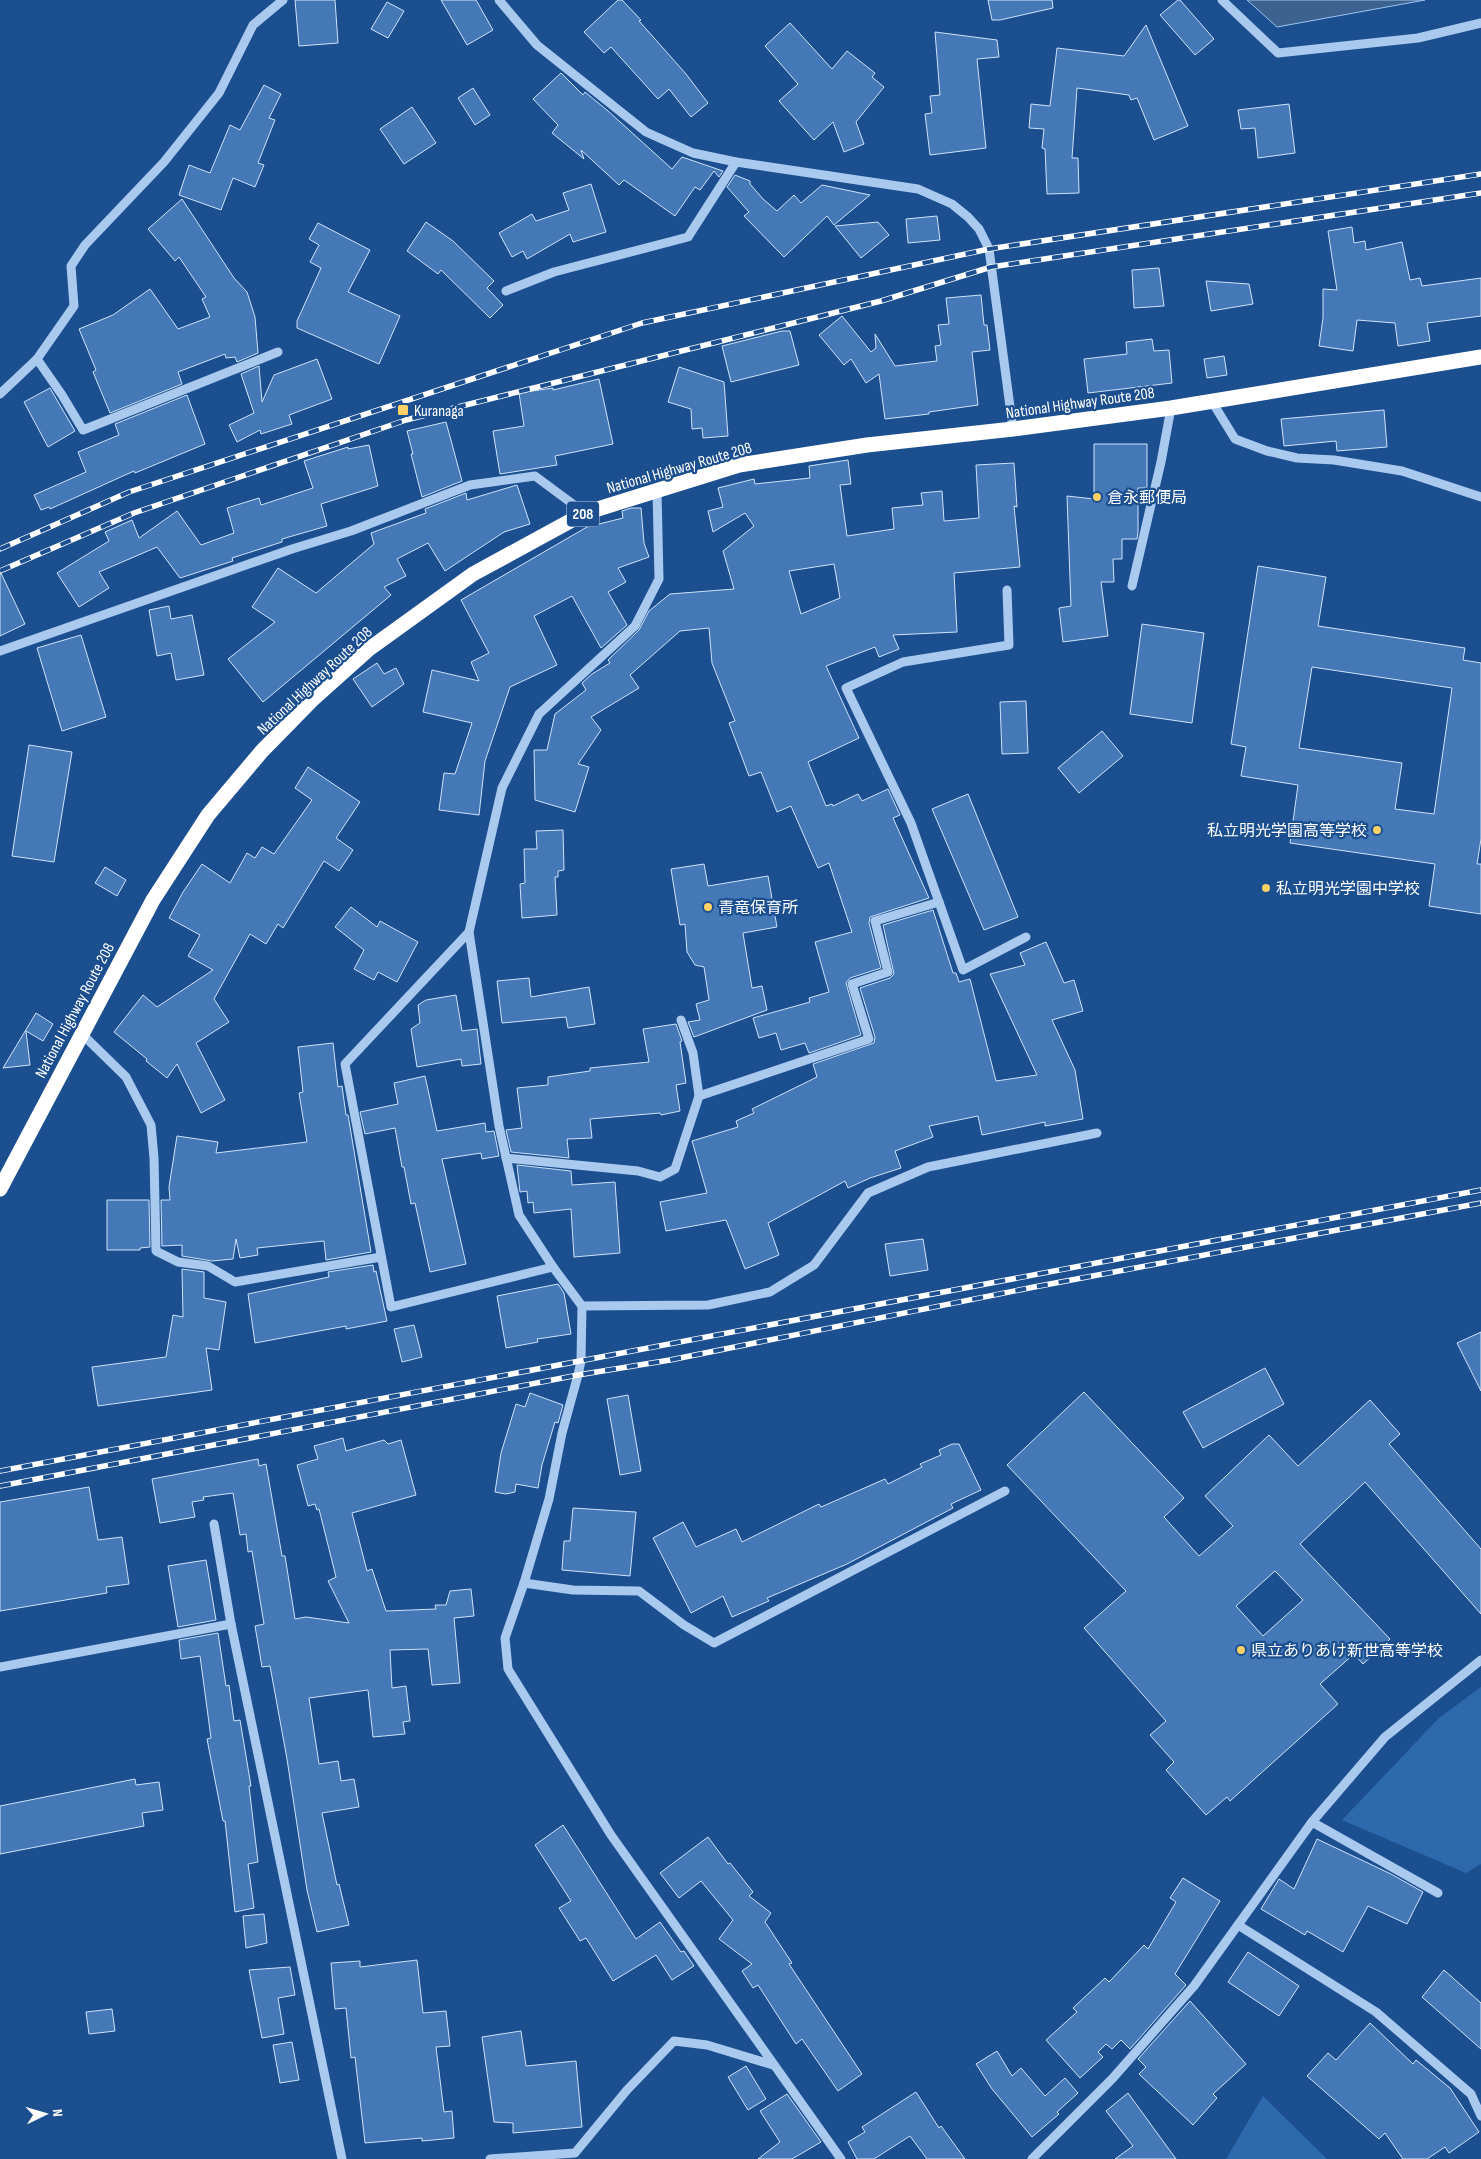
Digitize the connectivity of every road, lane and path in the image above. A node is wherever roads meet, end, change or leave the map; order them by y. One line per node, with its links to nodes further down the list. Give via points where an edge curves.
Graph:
1 (283, 0): 9 (street, via 253,25 219,93 164,162 85,245 71,266 74,306)
2 (499, 0): 5 (street, via 537,45 646,132 693,153)
3 (1222, 0): 4 (street, via 1278,53 1418,38)
4 (1481, 23)
5 (736, 162): 6 (street, via 688,237 554,272); 13 (street, via 918,189 952,204 968,217 979,229 988,249)
6 (506, 291)
7 (278, 352): 9 (street, via 83,430)
8 (1481, 357): 11 (highway, National Highway Route 208 / 208)
9 (37, 359): 10 (street)
10 (0, 394)
11 (1211, 400): 12 (highway, National Highway Route 208 / 208); 15 (street, via 1235,440 1297,458 1334,460 1402,471)
12 (1171, 408): 13 (highway, National Highway Route 208 / 208); 17 (street)
13 (1013, 429): 14 (highway, National Highway Route 208 / 208, via 867,445 740,465)
14 (657, 491): 16 (highway, National Highway Route 208 / 208); 21 (street, via 659,579 636,626 539,714 502,788)
15 (1481, 497)
16 (585, 513): 19 (street, via 535,476 470,485 351,531); 24 (highway, National Highway Route 208 / 208, via 473,574 369,649 262,751 208,815 152,900)
17 (1132, 586)
18 (1007, 590): 20 (street, via 1010,645 903,662 846,688 911,822)
19 (0, 651)
20 (939, 902): 22 (street, via 963,970); 25 (street, via 875,922 888,972 852,984 869,1039)
21 (469, 932): 27 (street); 29 (street, via 345,1064)
22 (1026, 937)
23 (681, 1020): 25 (street, via 693,1053)
24 (81, 1033): 28 (highway, National Highway Route 208 / 208); 29 (street, via 126,1077 151,1125 156,1251 178,1262 208,1266 235,1282)
25 (698, 1096): 27 (street, via 675,1169 660,1177 638,1171)
26 (1097, 1133): 31 (street, via 928,1167 868,1193 814,1265 770,1292 708,1305)
27 (506, 1158): 30 (street, via 519,1215)
28 (0, 1189)
29 (381, 1257): 30 (street, via 391,1307)
30 (553, 1267): 31 (street)
31 (582, 1306): 34 (street, via 578,1375 562,1432 549,1499)
32 (1005, 1490): 34 (street, via 714,1642 684,1625 639,1591 574,1590)
33 (214, 1524): 35 (street)
34 (524, 1583): 41 (street, via 505,1638 508,1670 611,1835)
35 (231, 1624): 37 (street); 43 (street)
36 (1481, 1660): 38 (street, via 1385,1737)
37 (0, 1667)
38 (1312, 1822): 39 (street); 40 (street)
39 (1438, 1893)
40 (1238, 1925): 42 (street, via 1376,2012 1471,2094); 46 (street, via 1188,1993 1112,2079)
41 (773, 2065): 44 (street, via 707,2045 674,2041 627,2090 575,2154); 45 (street)
42 (1481, 2116)
43 (342, 2159)
44 (490, 2159)
45 (841, 2159)
46 (1032, 2159)

